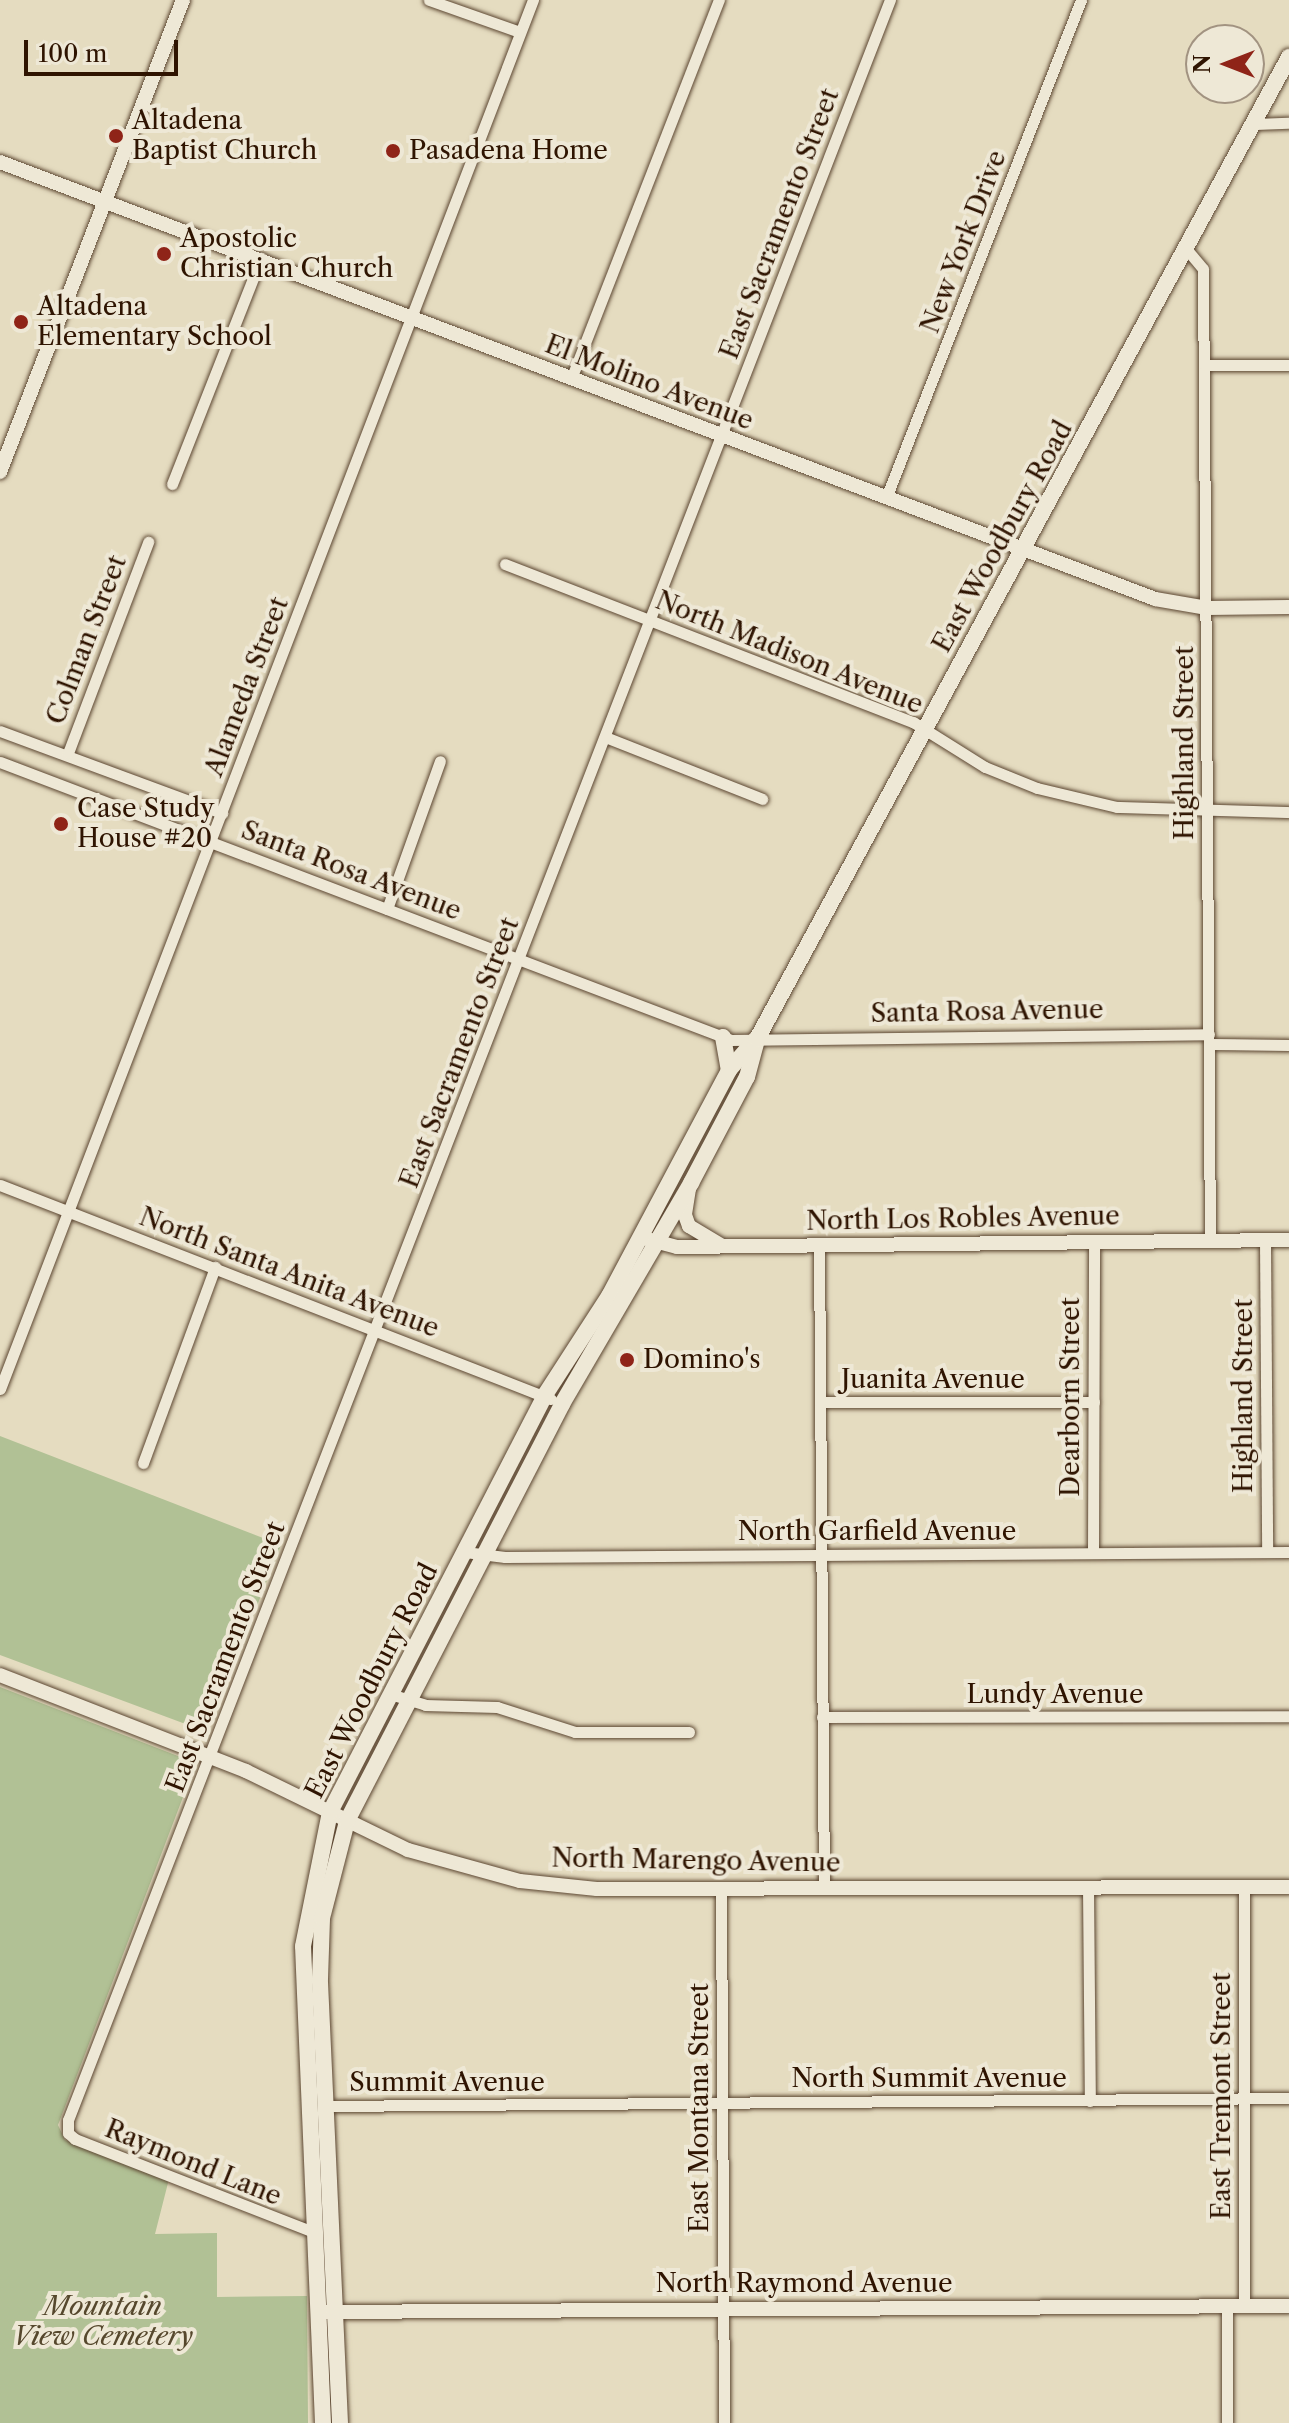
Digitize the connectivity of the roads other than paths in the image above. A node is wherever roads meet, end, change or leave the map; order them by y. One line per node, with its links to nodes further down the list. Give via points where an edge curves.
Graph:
1 (183, 0): 12 (street)
2 (429, 0): 7 (street)
3 (533, 0): 7 (street, Alameda Street)
4 (719, 0): 18 (street)
5 (890, 0): 19 (street, East Sacramento Street)
6 (1081, 0): 22 (street, New York Drive)
7 (520, 32): 15 (street, Alameda Street)
8 (1289, 57): 10 (main road, East Woodbury Road)
9 (1289, 123): 10 (street)
10 (1254, 124): 13 (main road, East Woodbury Road)
11 (0, 162): 12 (street, El Molino Avenue)
12 (104, 201): 14 (street, El Molino Avenue); 20 (street)
13 (1188, 251): 16 (street, Highland Street, via 1203,269); 24 (main road, East Woodbury Road)
14 (261, 258): 15 (street, El Molino Avenue); 21 (street)
15 (412, 318): 18 (street, El Molino Avenue); 38 (street, Alameda Street)
16 (1205, 365): 17 (street); 27 (street, Highland Street)
17 (1289, 365)
18 (571, 379): 19 (street, El Molino Avenue)
19 (721, 436): 22 (street, El Molino Avenue); 28 (street, East Sacramento Street)
20 (0, 472)
21 (172, 484)
22 (886, 498): 24 (street, El Molino Avenue)
23 (148, 542): 32 (street, Colman Street)
24 (1023, 549): 27 (street, El Molino Avenue, via 1155,599); 30 (main road, East Woodbury Road)
25 (505, 564): 28 (street, North Madison Avenue)
26 (1289, 607): 27 (street, El Molino Avenue)
27 (1207, 608): 36 (street, Highland Street)
28 (650, 620): 30 (street, North Madison Avenue, via 913,722); 31 (street, East Sacramento Street)
29 (0, 731): 32 (street, Santa Rosa Avenue)
30 (923, 731): 36 (street, North Madison Avenue, via 985,767 1037,788 1117,807); 43 (main road, East Woodbury Road)
31 (605, 737): 35 (street); 41 (street, East Sacramento Street)
32 (68, 753): 38 (street, Santa Rosa Avenue)
33 (440, 761): 40 (street)
34 (0, 762): 39 (street, Santa Rosa Avenue)
35 (762, 799)
36 (1207, 812): 37 (street, North Madison Avenue); 44 (street, Highland Street)
37 (1289, 812)
38 (222, 813): 39 (street, Alameda Street)
39 (211, 841): 40 (street, Santa Rosa Avenue); 49 (street, Alameda Street)
40 (387, 909): 41 (street, Santa Rosa Avenue)
41 (519, 959): 42 (street, Santa Rosa Avenue); 58 (street, East Sacramento Street)
42 (723, 1037): 43 (street, Santa Rosa Avenue); 46 (main road)
43 (757, 1039): 44 (street, Santa Rosa Avenue); 46 (main road, East Woodbury Road); 47 (main road, East Woodbury Road, via 747,1077)
44 (1210, 1039): 45 (street, Santa Rosa Avenue); 54 (street, Highland Street)
45 (1289, 1045)
46 (729, 1070): 50 (main road, East Woodbury Road)
47 (691, 1183): 50 (main road, East Woodbury Road); 56 (street, via 685,1215 689,1226)
48 (0, 1185): 49 (street, North Santa Anita Avenue)
49 (68, 1213): 57 (street, North Santa Anita Avenue); 61 (street, Alameda Street)
50 (647, 1239): 56 (street, North Los Robles Avenue); 59 (main road, East Woodbury Road); 60 (main road, East Woodbury Road)
51 (1265, 1240): 52 (street, North Los Robles Avenue); 54 (street, North Los Robles Avenue); 70 (street, Highland Street)
52 (1289, 1240)
53 (1094, 1241): 54 (street, North Los Robles Avenue); 55 (street, North Los Robles Avenue); 65 (street, Dearborn Street)
54 (1210, 1241)
55 (819, 1244): 56 (street, North Los Robles Avenue); 64 (street)
56 (721, 1245)
57 (215, 1267): 58 (street, North Santa Anita Avenue); 67 (street)
58 (377, 1328): 63 (street, North Santa Anita Avenue); 80 (street, East Sacramento Street)
59 (589, 1329): 60 (main road); 63 (main road, East Woodbury Road)
60 (605, 1337): 66 (main road, East Woodbury Road)
61 (5, 1362): 62 (street, Alameda Street)
62 (0, 1389)
63 (545, 1395): 66 (street, North Santa Anita Avenue); 68 (main road, East Woodbury Road)
64 (820, 1402): 65 (street, Juanita Avenue); 73 (street)
65 (1094, 1402): 69 (street, Dearborn Street)
66 (562, 1404): 72 (main road, East Woodbury Road)
67 (143, 1463)
68 (465, 1552): 72 (street, North Garfield Avenue); 75 (main road, East Woodbury Road)
69 (1093, 1552): 70 (street, North Garfield Avenue); 73 (street, North Garfield Avenue)
70 (1267, 1552): 71 (street, North Garfield Avenue)
71 (1289, 1552)
72 (484, 1554): 73 (street, North Garfield Avenue); 76 (main road, East Woodbury Road)
73 (820, 1555): 78 (street)
74 (0, 1675): 80 (street, North Marengo Avenue)
75 (390, 1694): 76 (street); 81 (main road, East Woodbury Road)
76 (410, 1699): 79 (street, via 425,1705 497,1707 575,1732); 82 (main road, East Woodbury Road)
77 (1289, 1716): 78 (street, Lundy Avenue)
78 (822, 1717): 87 (street)
79 (689, 1732)
80 (211, 1757): 81 (street, North Marengo Avenue); 94 (street, East Sacramento Street)
81 (330, 1812): 82 (street, North Marengo Avenue); 95 (main road, East Woodbury Road, via 303,1946)
82 (347, 1821): 86 (street, North Marengo Avenue, via 408,1850 520,1881 597,1889); 93 (main road, East Woodbury Road, via 322,1918)
83 (1088, 1886): 84 (street, North Marengo Avenue); 87 (street, North Marengo Avenue); 90 (street)
84 (1244, 1886): 85 (street, North Marengo Avenue); 89 (street, East Tremont Street)
85 (1289, 1887)
86 (721, 1889): 87 (street, North Marengo Avenue); 91 (street, East Montana Street)
87 (824, 1889)
88 (1289, 2098): 89 (street, North Summit Avenue)
89 (1245, 2100): 90 (street, North Summit Avenue); 97 (street, East Tremont Street)
90 (1090, 2101): 91 (street, North Summit Avenue)
91 (722, 2102): 92 (street, North Summit Avenue); 99 (street, East Montana Street)
92 (570, 2105): 93 (street, Summit Avenue)
93 (324, 2106): 100 (main road, East Woodbury Road)
94 (68, 2120): 95 (street, Raymond Lane, via 68,2133 75,2139)
95 (316, 2233): 101 (main road, East Woodbury Road)
96 (1227, 2306): 97 (street, North Raymond Avenue); 99 (street, North Raymond Avenue); 105 (street)
97 (1244, 2306): 98 (street, North Raymond Avenue)
98 (1289, 2306)
99 (724, 2309): 100 (street, North Raymond Avenue); 104 (street, East Montana Street)
100 (337, 2311): 101 (street, North Raymond Avenue); 103 (main road, East Woodbury Road)
101 (320, 2312): 102 (main road, East Woodbury Road)
102 (323, 2423)
103 (340, 2423)
104 (724, 2423)
105 (1227, 2423)

